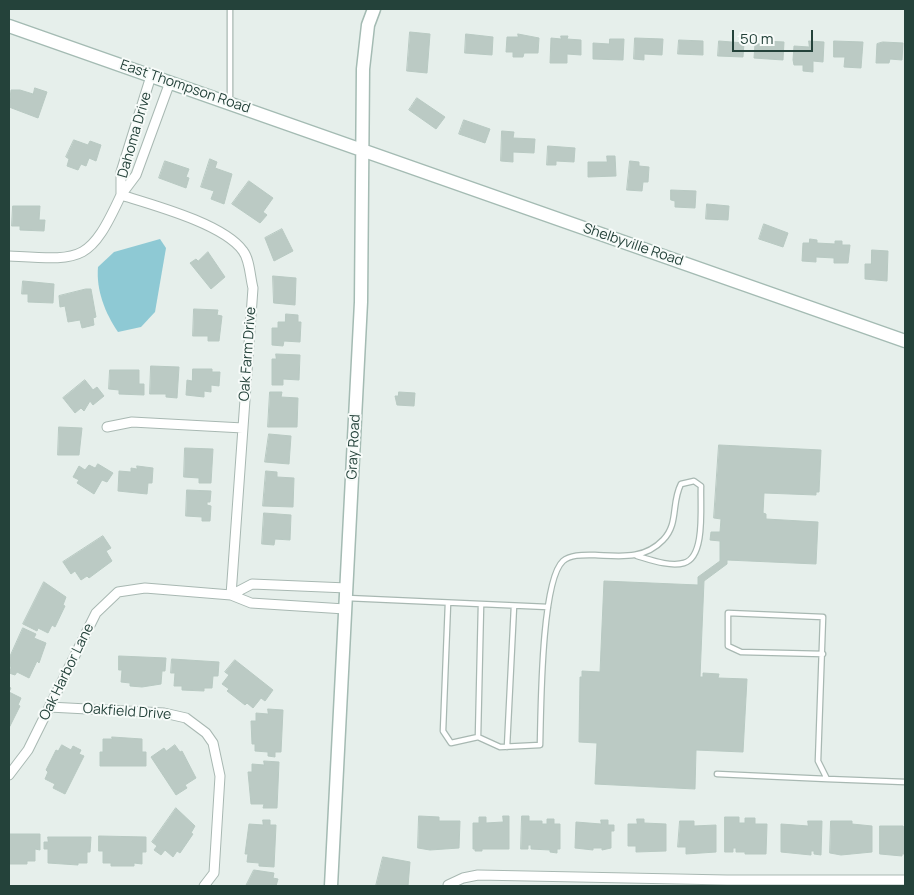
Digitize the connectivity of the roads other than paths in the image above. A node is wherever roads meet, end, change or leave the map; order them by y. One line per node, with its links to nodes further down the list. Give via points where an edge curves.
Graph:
1 (230, 9): 6 (lane)
2 (374, 9): 7 (main road, Gray Road, via 368,25)
3 (9, 26): 4 (main road, East Thompson Road)
4 (152, 76): 5 (main road, East Thompson Road); 8 (street, Dahoma Drive, via 121,172)
5 (170, 82): 6 (main road, East Thompson Road); 8 (street, Dahoma Drive, via 136,176)
6 (230, 103): 7 (main road, East Thompson Road)
7 (361, 149): 10 (main road, Shelbyville Road); 15 (main road, Gray Road, via 361,302)
8 (121, 195): 9 (street, Dahoma Drive, via 94,244 75,256); 12 (street, Oak Farm Drive, via 177,213 217,231 244,251 253,288)
9 (9, 256)
10 (905, 341)
11 (107, 427): 12 (street, via 132,422)
12 (243, 428): 14 (street, Oak Farm Drive)
13 (637, 556): 13 (lane, via 662,542 673,528 676,493 681,484 694,481 701,486 696,555 685,563 670,564); 19 (lane, via 579,555 563,561 554,576)
14 (231, 595): 15 (street, Oak Harbor Lane, via 251,603); 15 (street, via 252,584); 21 (street, Oak Harbor Lane, via 145,588 118,592 96,613)
15 (346, 598): 16 (lane); 31 (main road, Gray Road)
16 (448, 603): 17 (lane); 22 (lane, via 443,731 451,743)
17 (482, 605): 18 (lane); 22 (lane)
18 (514, 606): 19 (lane); 23 (lane)
19 (548, 607): 23 (lane, via 540,745)
20 (823, 654): 20 (lane, via 823,617 728,613 728,646 741,652); 26 (lane, via 818,761)
21 (49, 707): 25 (street, Oak Harbor Lane, via 28,750); 30 (street, Oakfield Drive, via 164,713 186,718 206,733 213,743 220,776 214,873)
22 (478, 737): 23 (lane, via 500,747)
23 (507, 746)
24 (717, 774): 26 (lane)
25 (9, 775)
26 (827, 779): 27 (lane)
27 (905, 782)
28 (905, 880): 29 (street)
29 (727, 883): 32 (street, via 478,875)
30 (204, 886)
31 (331, 886)
32 (448, 886)

